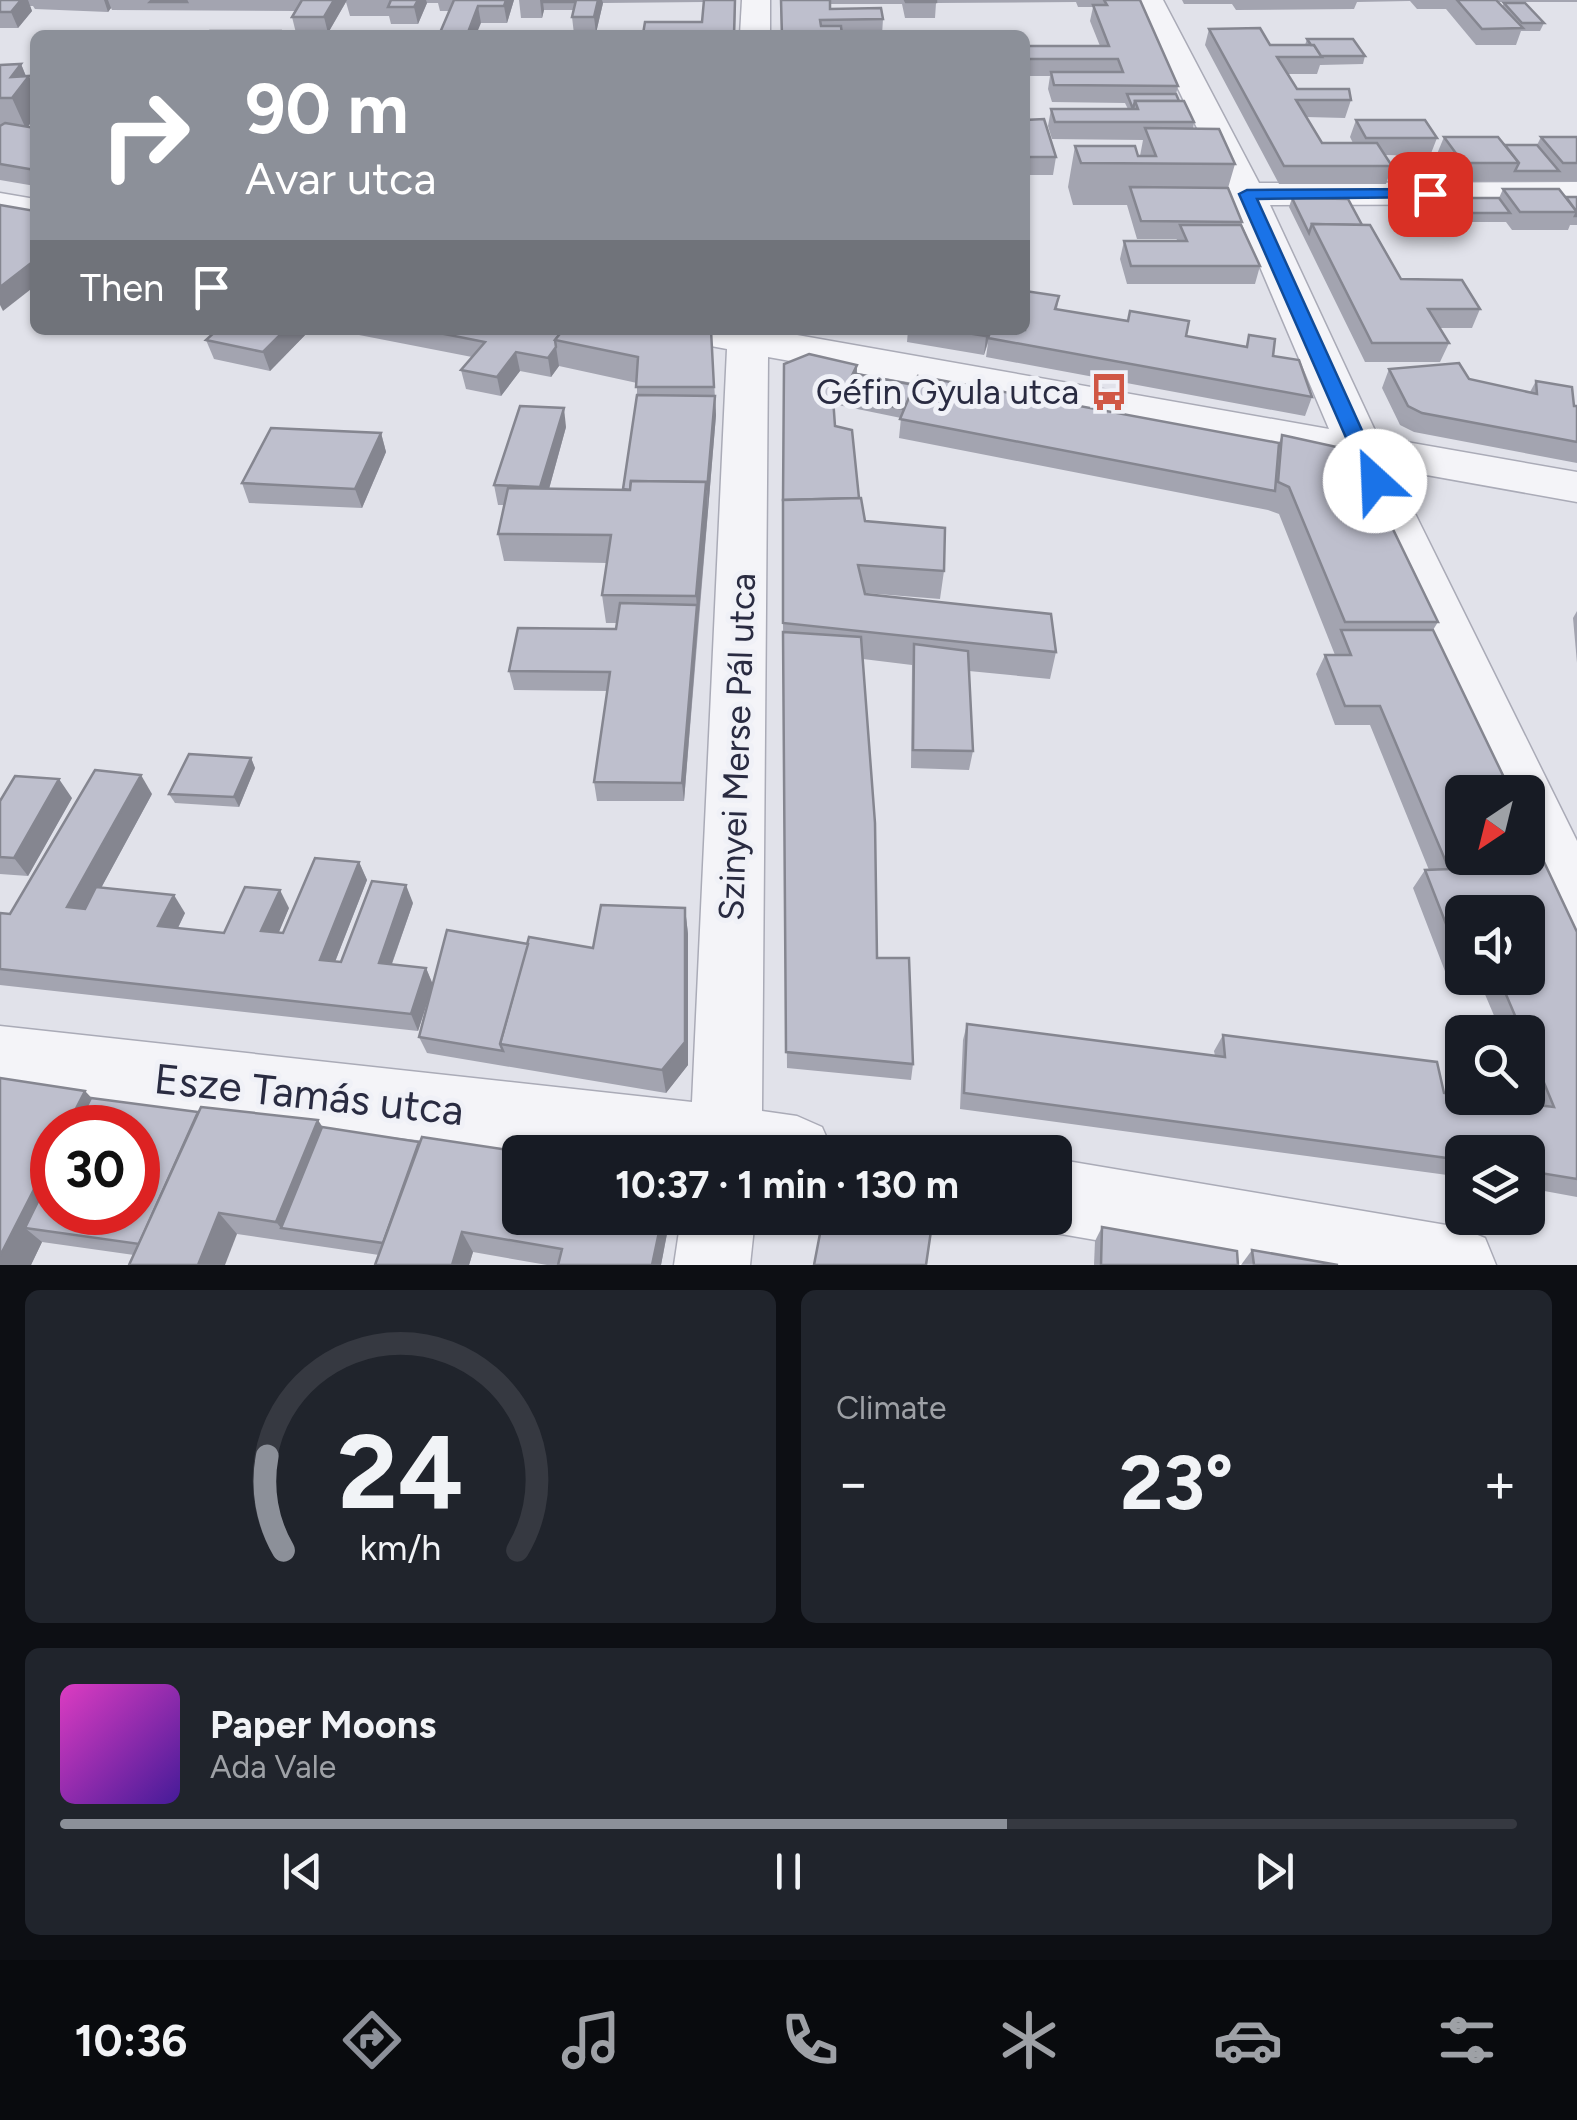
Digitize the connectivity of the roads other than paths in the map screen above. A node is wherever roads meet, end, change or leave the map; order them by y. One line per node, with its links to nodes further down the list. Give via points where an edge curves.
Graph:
1 (756, 0): 3 (street)
2 (1149, 0): 4 (street)
3 (756, 30)
4 (1247, 194): 5 (street); 9 (street)
5 (1577, 194)
6 (0, 204): 7 (street)
7 (30, 209)
8 (748, 336): 9 (street); 16 (street, Szinyei Merse Pál utca)
9 (1358, 446): 10 (street); 11 (street)
10 (1577, 487)
11 (1516, 775)
12 (1545, 837): 13 (street)
13 (1577, 905)
14 (0, 1059): 15 (street, Esze Tamás utca)
15 (634, 1135)
16 (726, 1135)
17 (1072, 1199): 20 (street)
18 (716, 1235): 19 (street)
19 (712, 1265)
20 (1458, 1265)

